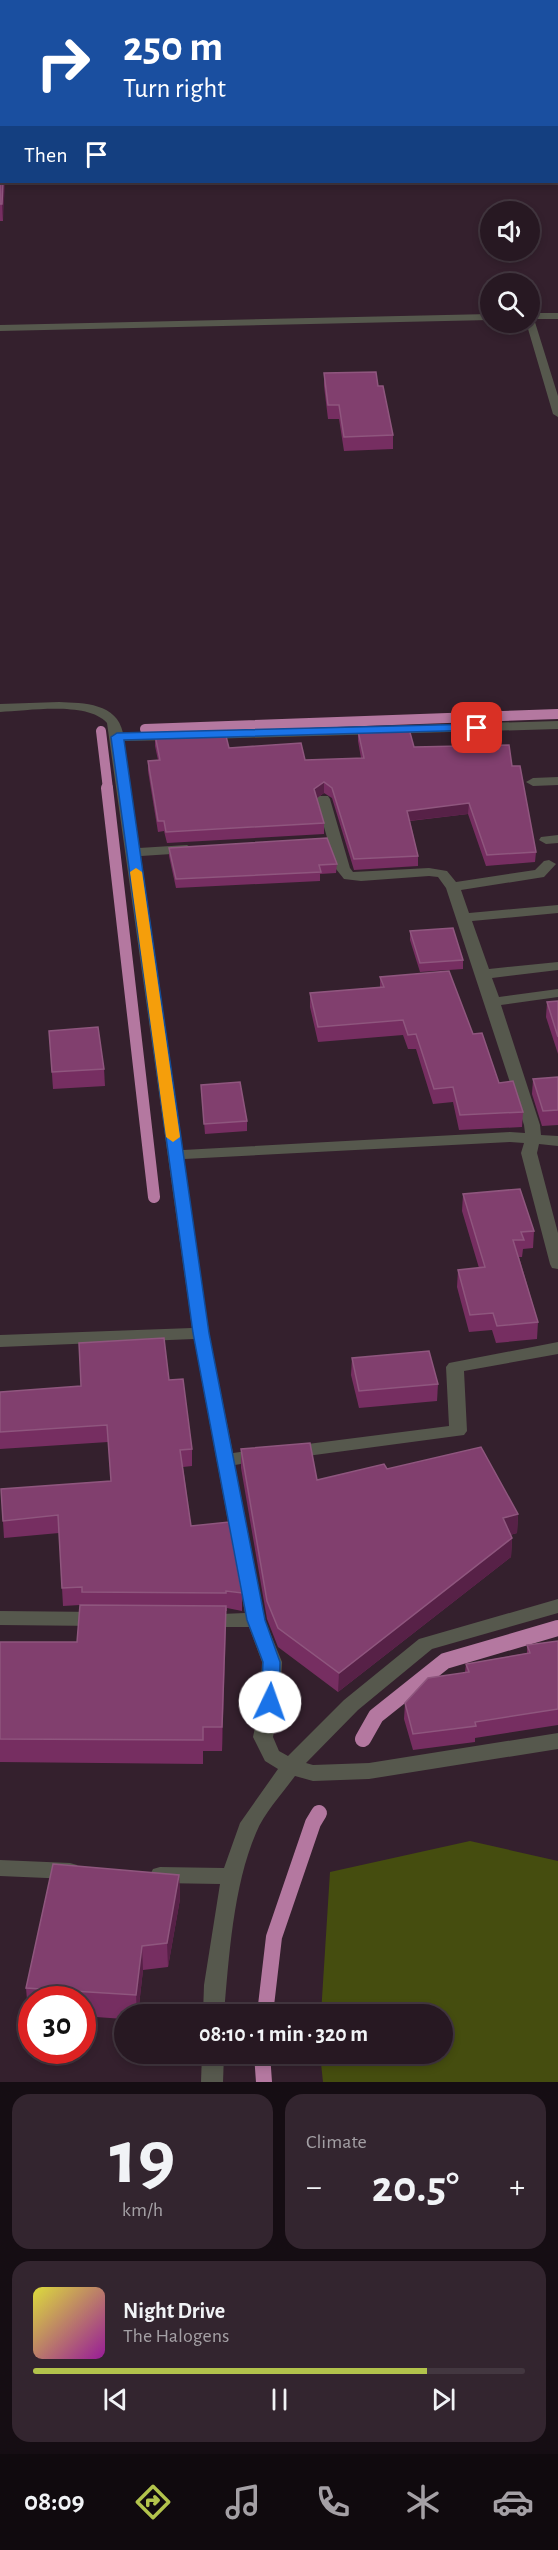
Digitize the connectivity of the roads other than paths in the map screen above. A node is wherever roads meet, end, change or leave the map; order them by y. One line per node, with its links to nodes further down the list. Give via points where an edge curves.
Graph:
1 (558, 316): 3 (street)
2 (480, 317): 4 (street)
3 (540, 317)
4 (0, 328)
5 (534, 333): 6 (street)
6 (558, 414)
7 (0, 708): 9 (street, via 82,706 112,719)
8 (558, 725): 9 (street)
9 (117, 737): 14 (street)
10 (558, 781): 11 (street)
11 (533, 782)
12 (322, 799): 16 (street, via 328,840 349,876 429,872 442,874)
13 (204, 848): 14 (street)
14 (133, 852): 25 (street)
15 (549, 864): 16 (street, via 539,874)
16 (453, 887): 18 (street)
17 (558, 909): 18 (street)
18 (463, 918): 20 (street)
19 (558, 966): 20 (street)
20 (484, 974): 22 (street)
21 (558, 993): 22 (street)
22 (494, 1002): 23 (street)
23 (533, 1138): 24 (street); 25 (street); 26 (street, via 529,1153)
24 (558, 1142)
25 (176, 1155): 27 (street)
26 (558, 1264)
27 (201, 1333): 28 (street); 30 (street)
28 (0, 1341)
29 (558, 1348): 30 (street, via 455,1367 458,1431)
30 (225, 1460): 35 (street)
31 (558, 1606): 37 (street, via 426,1644 351,1705)
32 (0, 1618): 33 (street)
33 (116, 1619)
34 (186, 1620): 35 (street)
35 (256, 1620): 37 (street, via 272,1662 264,1737 273,1756)
36 (558, 1741): 37 (street, via 369,1771 313,1773)
37 (290, 1767): 41 (street, via 247,1829)
38 (0, 1868): 39 (street)
39 (93, 1872)
40 (139, 1874): 41 (street)
41 (232, 1876): 42 (street)
42 (214, 2004)
43 (213, 2064): 44 (street)
44 (212, 2082)

